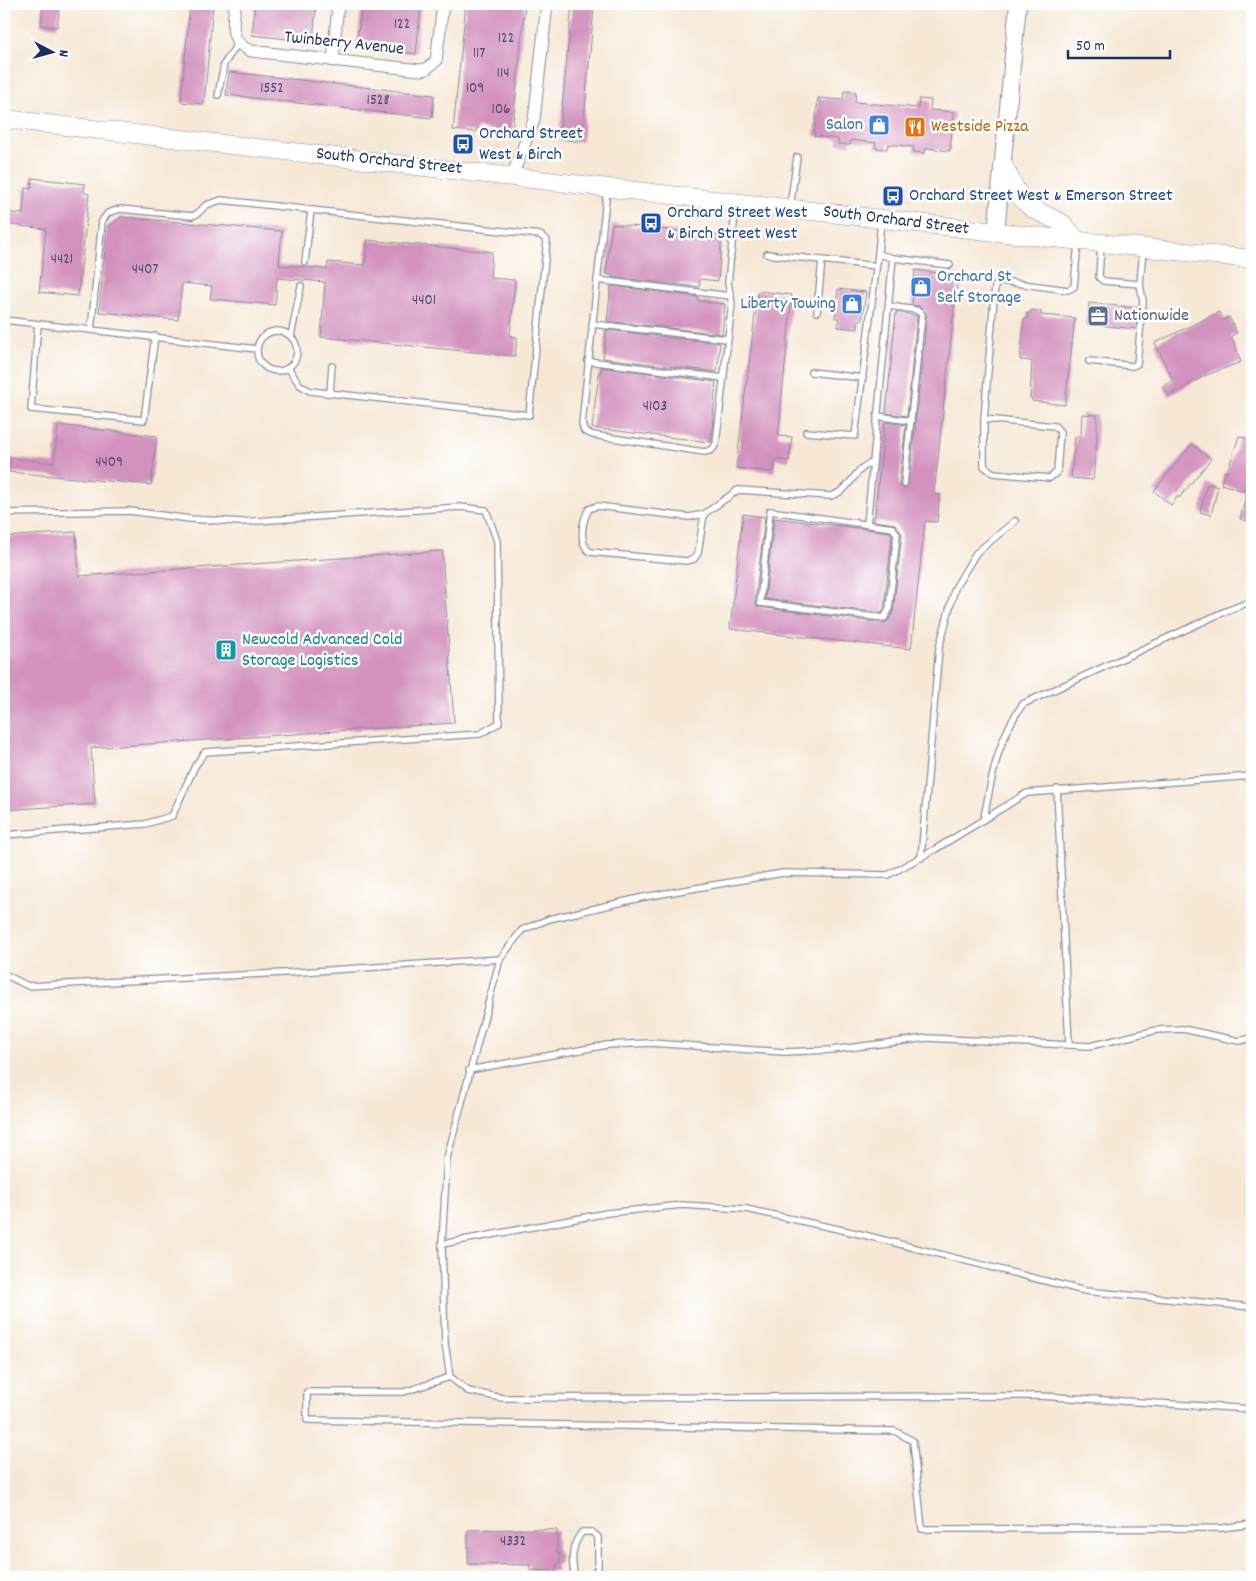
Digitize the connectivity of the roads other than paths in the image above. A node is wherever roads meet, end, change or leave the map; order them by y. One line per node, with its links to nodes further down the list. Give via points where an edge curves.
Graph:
1 (235, 4): 6 (street, via 233,32)
2 (338, 4): 7 (street)
3 (443, 4): 7 (street, Twinberry Avenue, via 436,61 426,69)
4 (547, 4): 12 (street, via 534,120)
5 (1018, 4): 11 (main road)
6 (241, 46): 7 (street, Twinberry Avenue, via 259,53); 8 (lane, via 224,64)
7 (332, 61)
8 (218, 95)
9 (4, 119): 12 (main road, South Orchard Street)
10 (797, 157): 15 (lane)
11 (1003, 164): 18 (main road); 19 (main road, via 1025,202 1062,223)
12 (512, 176): 13 (main road, South Orchard Street)
13 (608, 188): 14 (main road, South Orchard Street); 30 (lane)
14 (736, 202): 15 (main road, South Orchard Street); 33 (lane, via 728,284)
15 (790, 209): 17 (main road, South Orchard Street)
16 (311, 210): 27 (lane); 39 (lane, via 221,200 206,205 192,216 120,209 108,213 102,221); 51 (lane, via 540,235 547,240 529,415)
17 (882, 219): 18 (main road, South Orchard Street); 23 (lane)
18 (996, 232): 19 (main road, South Orchard Street)
19 (1078, 241): 20 (main road, South Orchard Street); 53 (lane, via 1074,287 1068,290 1000,281 995,286)
20 (1101, 243): 21 (main road, South Orchard Street); 31 (lane, via 1099,277 1103,281)
21 (1144, 248): 25 (main road, South Orchard Street); 31 (lane)
22 (767, 254): 26 (lane)
23 (878, 254): 24 (lane); 29 (lane)
24 (893, 258): 28 (lane); 34 (lane)
25 (1252, 258)
26 (822, 260): 29 (lane); 35 (lane)
27 (305, 262)
28 (950, 265)
29 (876, 266): 50 (lane)
30 (597, 280): 33 (lane); 38 (lane)
31 (1140, 284): 45 (lane, via 1143,301 1136,364)
32 (302, 286): 41 (lane)
33 (731, 296): 42 (lane)
34 (889, 306): 52 (lane); 54 (lane, via 922,314)
35 (817, 312)
36 (4, 320): 37 (lane)
37 (38, 324): 39 (lane); 40 (lane, via 31,409 144,420)
38 (592, 324): 42 (lane); 44 (lane)
39 (91, 330): 40 (lane)
40 (154, 336): 43 (lane)
41 (291, 336): 43 (lane, via 280,330 267,333); 47 (lane, via 297,352)
42 (728, 339): 49 (lane)
43 (257, 349): 47 (lane, via 259,360 266,368 277,371)
44 (588, 361): 49 (lane); 49 (lane, via 584,431 704,452 712,450 716,444)
45 (1089, 361)
46 (332, 366): 51 (lane)
47 (288, 368): 51 (lane, via 300,385 310,391)
48 (811, 372): 50 (lane)
49 (724, 378)
50 (863, 378): 55 (lane, via 855,436)
51 (330, 392)
52 (876, 416): 54 (lane); 56 (lane)
53 (984, 419): 53 (lane, via 1055,426 1060,432 1057,472 1050,478 993,473 984,466)
54 (911, 421): 57 (lane)
55 (806, 432)
56 (871, 463): 59 (lane, via 862,466 842,492 832,496 738,490); 61 (lane)
57 (904, 484)
58 (4, 513): 66 (lane, via 130,511 242,522 460,507 486,510 497,541 499,722 480,734 205,752 172,816 144,824)
59 (704, 514): 59 (lane, via 689,517 597,506 585,515 582,541 590,552 694,560)
60 (1015, 522): 67 (lane, via 976,553 955,588 939,648)
61 (866, 524): 61 (lane, via 770,511 760,603 884,618 889,610 897,534 893,528)
62 (1252, 601): 65 (lane, via 1023,704 1010,721 994,766)
63 (1252, 776): 64 (lane)
64 (1056, 790): 65 (lane, via 1027,792); 71 (lane)
65 (984, 817): 67 (lane)
66 (4, 835)
67 (921, 858): 68 (lane, via 888,876 783,873 644,897 549,919 522,930)
68 (500, 959): 69 (lane, via 28,986); 72 (lane)
69 (4, 974)
70 (1252, 1038): 71 (lane, via 1240,1041 1183,1029 1157,1030 1090,1046)
71 (1070, 1045): 72 (lane, via 928,1038 831,1050 784,1052 650,1043 607,1046)
72 (469, 1070): 73 (lane, via 447,1158)
73 (442, 1244): 74 (lane, via 616,1212 682,1205 746,1209 856,1233 1085,1291); 75 (lane, via 445,1342)
74 (1252, 1308)
75 (450, 1377): 76 (lane, via 468,1391 502,1398 1040,1396); 77 (lane, via 404,1392 306,1392 307,1420 895,1431 913,1442 922,1529 1222,1528)
76 (1252, 1409)
77 (1252, 1524)
78 (575, 1577): 79 (lane, via 571,1561 576,1540 582,1532 592,1532 598,1537 598,1567)
79 (593, 1577)

